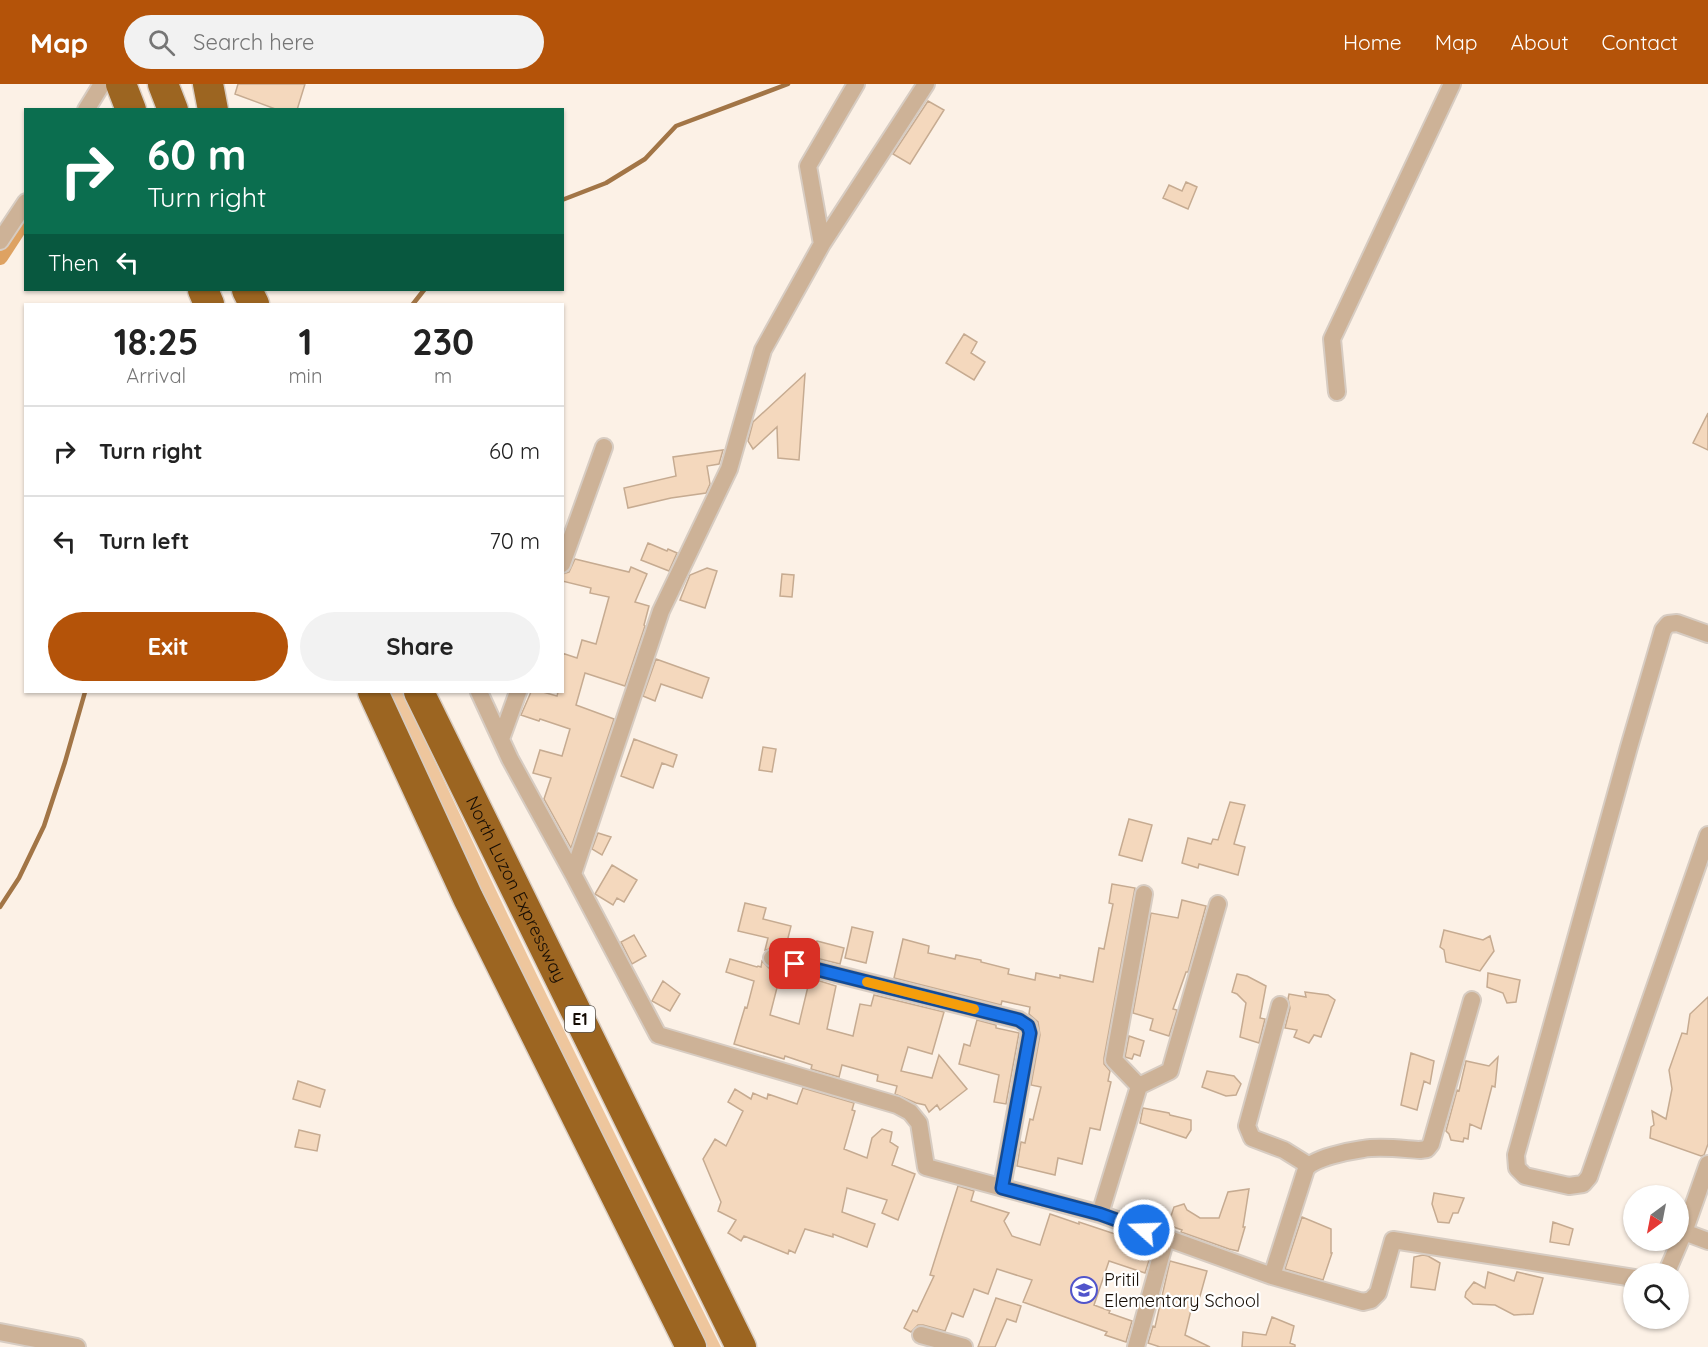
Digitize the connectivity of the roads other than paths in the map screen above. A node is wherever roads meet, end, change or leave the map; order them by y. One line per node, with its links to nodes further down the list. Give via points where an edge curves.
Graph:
1 (102, 84): 8 (street)
2 (121, 84): 9 (highway)
3 (163, 84): 10 (highway)
4 (208, 84): 11 (highway)
5 (856, 84): 14 (street, via 808,165)
6 (926, 84): 14 (street)
7 (1452, 84): 15 (street, via 1332,339)
8 (87, 108)
9 (130, 108)
10 (172, 108)
11 (213, 108)
12 (24, 205): 13 (street)
13 (0, 241)
14 (822, 244): 25 (street, via 763,350 729,469 661,610)
15 (1337, 392)
16 (604, 447): 17 (street)
17 (566, 545)
18 (1708, 634): 24 (street, via 1677,623 1668,624 1663,630 1516,1155 1517,1168 1525,1176 1569,1186 1582,1184 1588,1177)
19 (373, 693): 45 (highway, via 468,898)
20 (419, 693): 46 (highway, North Luzon Expressway / E1)
21 (478, 693): 23 (street)
22 (518, 693): 23 (street)
23 (501, 739): 25 (street)
24 (1708, 835)
25 (573, 874): 34 (street, via 658,1035 897,1105 919,1123 926,1167)
26 (1144, 894): 31 (street, via 1114,1060)
27 (1218, 904): 31 (street, via 1170,1071)
28 (772, 958): 34 (street, via 1019,1020 1028,1026 1030,1033)
29 (1472, 1000): 33 (street, via 1428,1149 1364,1148)
30 (1280, 1005): 33 (street, via 1247,1126 1252,1138 1284,1150)
31 (1139, 1086): 35 (street)
32 (1708, 1164): 36 (street)
33 (1308, 1165): 40 (street)
34 (1002, 1188): 35 (street)
35 (1100, 1214): 38 (street)
36 (1689, 1218)
37 (1689, 1234): 39 (street)
38 (1166, 1238): 40 (street); 48 (street)
39 (1708, 1241)
40 (1272, 1276): 41 (street, via 1363,1302 1371,1300 1378,1293 1393,1240)
41 (1623, 1276)
42 (0, 1332): 44 (street)
43 (921, 1335): 47 (street)
44 (77, 1347)
45 (691, 1347)
46 (741, 1347)
47 (964, 1347)
48 (1136, 1347)

